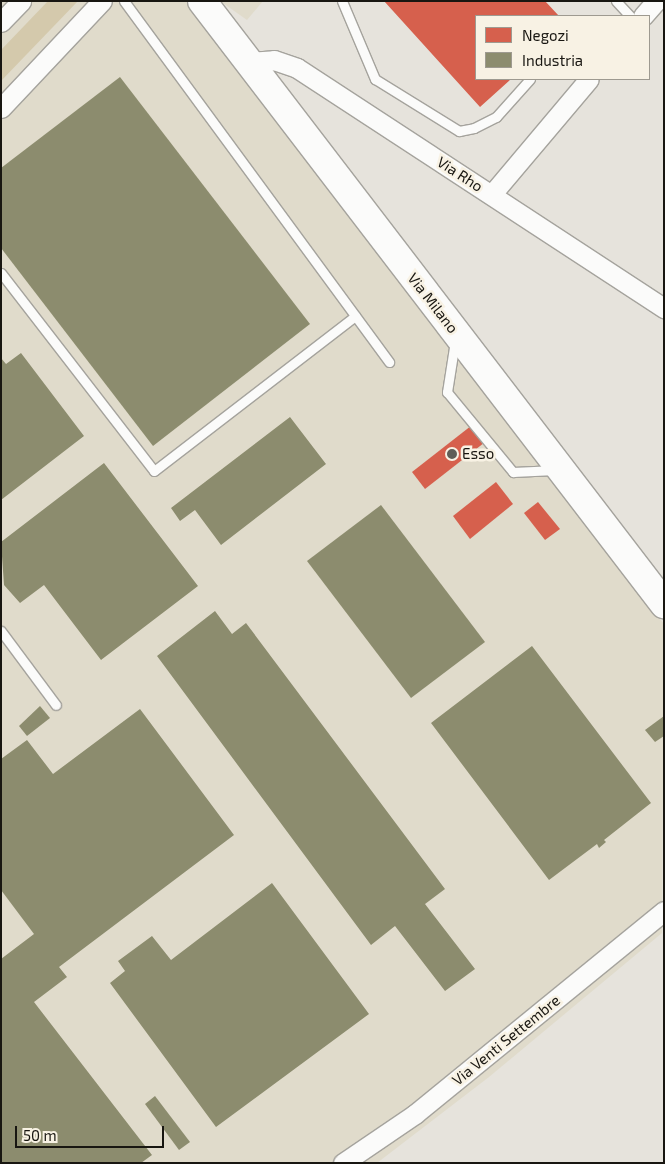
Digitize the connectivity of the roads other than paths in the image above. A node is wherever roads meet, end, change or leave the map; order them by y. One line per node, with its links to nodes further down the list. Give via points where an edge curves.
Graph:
1 (21, 1): 10 (street)
2 (102, 1): 14 (street)
3 (124, 1): 18 (lane)
4 (202, 1): 11 (main road, Via Milano)
5 (342, 1): 12 (lane, via 375,79 459,131 474,128 496,117)
6 (616, 1): 8 (lane)
7 (656, 1): 9 (street)
8 (629, 15)
9 (644, 15)
10 (1, 22)
11 (248, 62): 15 (street, Via Rho, via 274,60 297,68); 19 (main road, Via Milano)
12 (529, 80)
13 (588, 80): 15 (street)
14 (1, 108)
15 (492, 194): 17 (street, Via Rho)
16 (1, 273): 18 (lane, via 154,471)
17 (664, 308)
18 (355, 316): 20 (lane)
19 (456, 332): 21 (main road, Via Milano); 21 (lane, via 447,392 513,472)
20 (388, 362)
21 (560, 469): 22 (main road, Via Milano)
22 (664, 604)
23 (1, 631): 24 (lane)
24 (56, 706)
25 (664, 911): 26 (street, Via Venti Settembre, via 415,1114)
26 (343, 1163)

